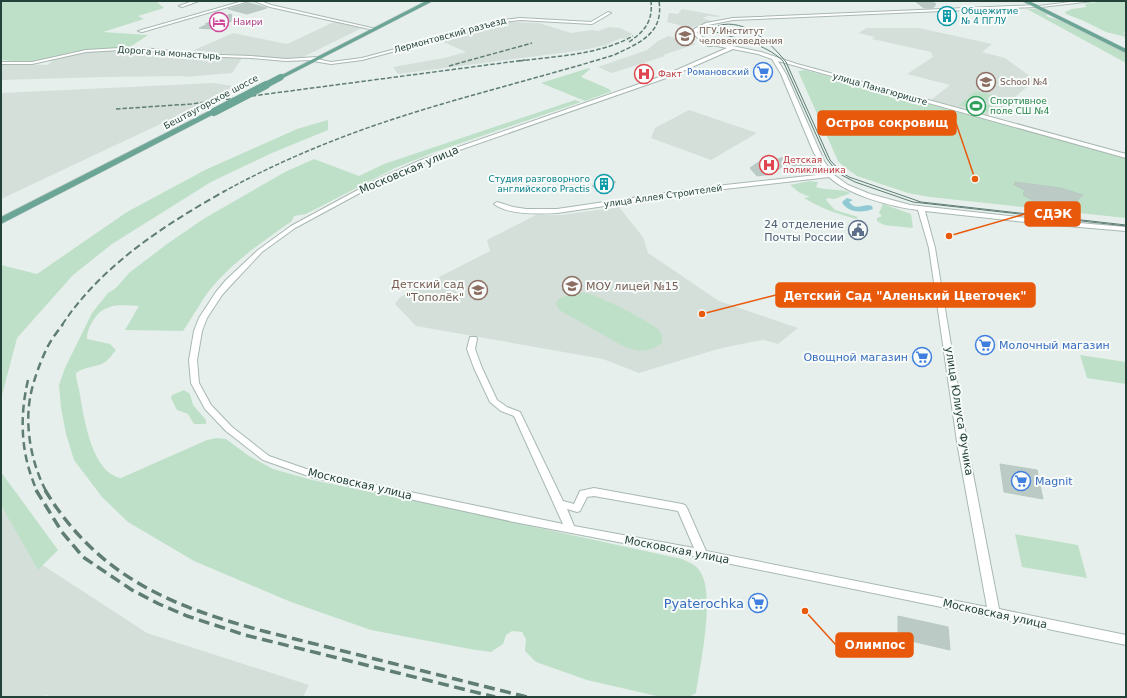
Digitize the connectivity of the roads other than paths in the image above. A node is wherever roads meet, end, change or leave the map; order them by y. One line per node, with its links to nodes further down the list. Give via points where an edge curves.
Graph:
1 (197, 1): 8 (street)
2 (247, 1): 13 (street)
3 (256, 1): 11 (street)
4 (430, 1): 11 (main road, Бештаугорское шоссе)
5 (1025, 1): 9 (main road)
6 (1030, 1): 9 (main road)
7 (1091, 1): 9 (street)
8 (181, 6)
9 (1039, 6): 12 (main road); 14 (street, via 732,19 698,28 695,34)
10 (610, 13): 22 (street, Лермонтовский разъезд, via 592,23 520,19 503,21 362,59 331,62)
11 (374, 29): 22 (main road, Бештаугорское шоссе)
12 (1086, 29): 16 (main road); 17 (main road)
13 (140, 31)
14 (706, 42): 15 (street, улица Панагюриште); 18 (street, via 718,50)
15 (733, 47): 18 (street, Московская улица); 20 (street, улица Панагюриште)
16 (1126, 48)
17 (1126, 51)
18 (714, 56): 33 (street, Московская улица, via 659,78 423,161 380,180 308,218 277,238 229,282 211,306 198,331 193,360 195,383 204,401 229,430 266,458 314,475)
19 (243, 57): 21 (street, Дорога на монастырь); 21 (street, via 258,62 260,59); 23 (street, Дорога на монастырь, via 193,56 154,50 120,49 86,51 32,63)
20 (774, 58): 25 (street, улица Панагюриште); 26 (street, via 818,153)
21 (267, 59): 22 (street, Лермонтовский разъезд); 24 (street, via 298,61)
22 (315, 59): 24 (main road, Бештаугорское шоссе)
23 (1, 62)
24 (304, 65): 29 (main road, Бештаугорское шоссе, bridge)
25 (1126, 156)
26 (831, 175): 27 (street, улица Аллея Строителей, via 535,213 512,210); 28 (street, via 850,188)
27 (497, 204)
28 (921, 209): 30 (street); 35 (street, улица Юлиуса Фучика, via 933,253 963,448)
29 (1, 221)
30 (1126, 229)
31 (473, 339): 32 (street, via 471,349 494,402 517,414)
32 (560, 504): 33 (street); 34 (street, via 577,508 583,494 594,492 682,508)
33 (571, 529): 34 (street, Московская улица)
34 (702, 554): 35 (street, Московская улица)
35 (994, 614): 36 (street, Московская улица)
36 (1126, 640)

